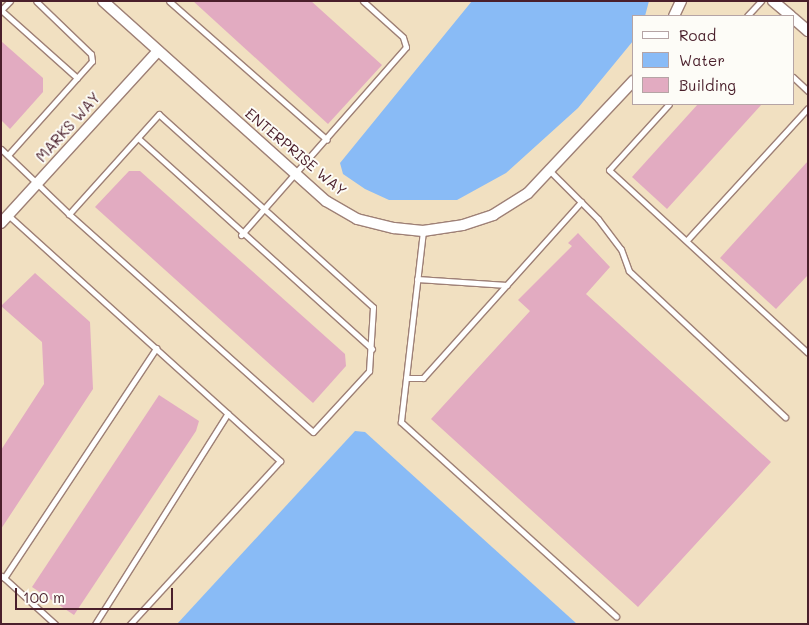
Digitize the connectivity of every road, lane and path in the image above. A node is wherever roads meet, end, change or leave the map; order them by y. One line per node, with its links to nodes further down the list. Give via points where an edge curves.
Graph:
1 (10, 1): 9 (lane)
2 (36, 1): 16 (lane, via 91,54 92,62)
3 (103, 1): 15 (street, ENTERPRISE WAY)
4 (170, 1): 23 (lane)
5 (363, 1): 23 (lane, via 403,37 406,46)
6 (681, 1): 10 (street)
7 (761, 1): 11 (lane)
8 (774, 1): 12 (street)
9 (1, 10): 16 (lane)
10 (674, 15)
11 (748, 15)
12 (790, 15)
13 (794, 19): 14 (street)
14 (808, 31)
15 (158, 51): 27 (street, ENTERPRISE WAY); 28 (street, MARKS WAY)
16 (77, 78): 25 (lane)
17 (794, 78): 19 (lane)
18 (632, 82): 26 (street, ENTERPRISE WAY)
19 (808, 91)
20 (668, 105): 35 (lane, via 609,170)
21 (808, 108): 35 (lane)
22 (138, 138): 30 (lane, via 159,114); 31 (lane); 34 (lane)
23 (327, 140): 27 (lane)
24 (1, 149): 25 (lane)
25 (8, 155): 28 (lane)
26 (550, 171): 29 (lane); 33 (street, ENTERPRISE WAY, via 528,193 493,215)
27 (295, 175): 30 (lane); 33 (street, ENTERPRISE WAY, via 326,201 357,219)
28 (39, 182): 31 (lane); 32 (street, MARKS WAY)
29 (580, 202): 37 (lane); 43 (lane, via 621,249 629,271)
30 (264, 210): 34 (lane); 39 (lane, via 374,307)
31 (69, 214): 39 (lane, via 313,432 369,371)
32 (5, 219): 38 (lane)
33 (423, 231): 36 (lane)
34 (241, 235): 39 (lane)
35 (687, 240): 40 (lane)
36 (417, 279): 37 (lane); 41 (lane)
37 (507, 285): 41 (lane, via 423,378)
38 (156, 348): 42 (lane); 44 (lane)
39 (372, 349)
40 (808, 353)
41 (406, 378): 45 (lane, via 401,422)
42 (228, 413): 47 (lane); 48 (lane, via 280,461)
43 (785, 417)
44 (2, 577): 46 (lane)
45 (616, 616)
46 (55, 624)
47 (95, 624)
48 (130, 624)

